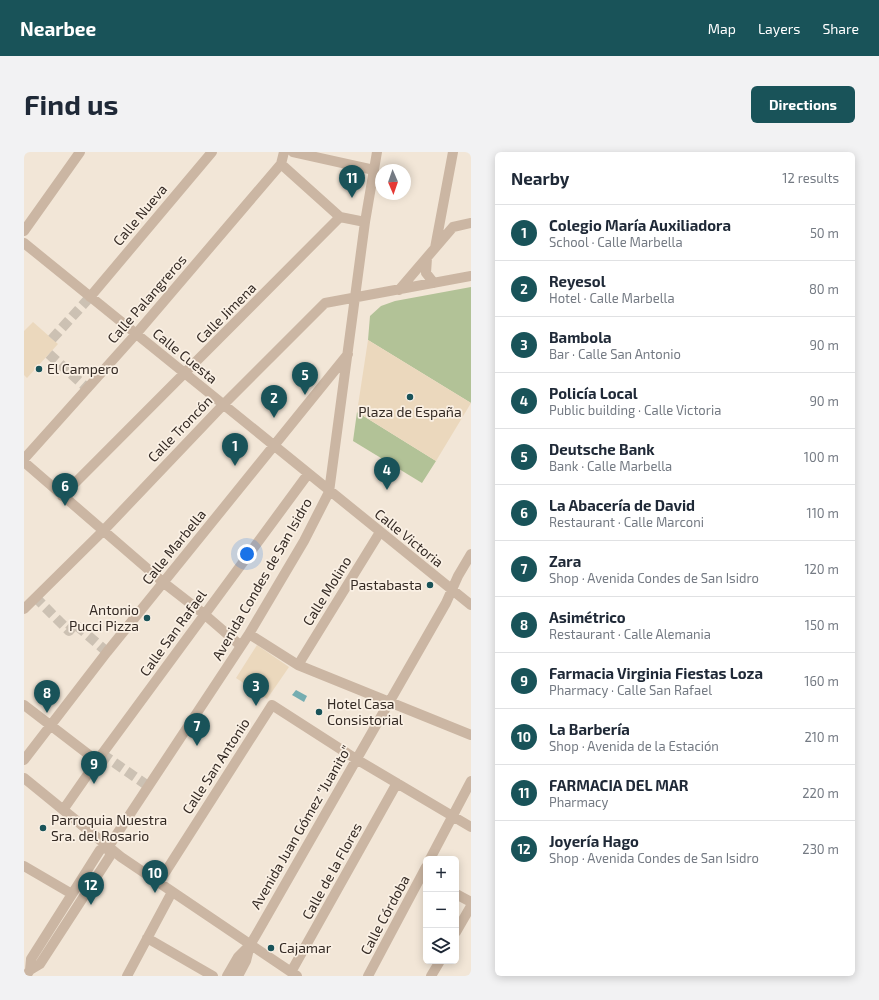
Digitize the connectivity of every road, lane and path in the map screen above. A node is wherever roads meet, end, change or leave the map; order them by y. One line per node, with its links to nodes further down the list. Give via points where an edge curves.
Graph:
1 (80, 152): 12 (street)
2 (212, 152): 19 (street, Calle Nueva)
3 (284, 152): 7 (street, Calle Palangreros)
4 (293, 152): 8 (street)
5 (377, 152): 8 (street, Avenida Condes de San Isidro)
6 (453, 152): 14 (street)
7 (281, 164): 9 (street); 21 (street, Calle Palangreros)
8 (374, 170): 10 (street, Avenida Condes de San Isidro)
9 (340, 217): 10 (street); 23 (street, Calle Jimena)
10 (365, 222): 20 (street, Avenida Condes de San Isidro)
11 (471, 223): 14 (street, via 453,227)
12 (24, 231)
13 (24, 243): 19 (street, Calle Cuesta)
14 (434, 250): 15 (street)
15 (427, 258): 17 (street, via 426,273); 18 (street)
16 (471, 276): 17 (street, Calle Troncón)
17 (434, 283): 18 (street, Calle Troncón)
18 (399, 290): 20 (street, Calle Troncón)
19 (90, 297): 21 (street, Calle Cuesta)
20 (355, 297): 22 (street, Avenida Condes de San Isidro); 24 (street, Calle Troncón, via 325,303)
21 (136, 334): 23 (street, Calle Cuesta); 26 (street, Calle Palangreros)
22 (348, 354): 25 (street, Calle Marbella); 29 (street, Avenida Condes de San Isidro)
23 (185, 374): 24 (street, Calle Cuesta); 30 (street, Calle Jimena)
24 (223, 405): 25 (street, Calle Cuesta); 31 (street, Calle Troncón)
25 (273, 446): 28 (street, Calle Cuesta); 34 (street, Calle Marbella)
26 (24, 459)
27 (24, 462): 30 (street)
28 (308, 474): 29 (street, Calle Cuesta); 38 (street, Calle San Rafael)
29 (329, 492): 32 (street, Calle Victoria); 39 (street, Avenida Condes de San Isidro, via 304,541)
30 (62, 496): 31 (street)
31 (104, 530): 34 (street); 37 (street, Calle Troncón)
32 (380, 532): 35 (street, Calle Victoria); 41 (street, Calle Molino)
33 (471, 554): 35 (street, Avenida Juan Gómez "Juanito")
34 (164, 583): 38 (street); 44 (street, Calle Marbella)
35 (452, 590): 36 (street, Calle Victoria); 42 (street, Avenida Juan Gómez "Juanito")
36 (471, 605)
37 (24, 609)
38 (204, 614): 40 (street); 48 (street, Calle San Rafael)
39 (249, 634): 40 (street, Avenida Condes de San Isidro); 41 (street)
40 (241, 646): 55 (street, Avenida Condes de San Isidro)
41 (298, 665): 42 (street)
42 (389, 702): 45 (street); 46 (street, Avenida Juan Gómez "Juanito")
43 (24, 704): 44 (street)
44 (49, 725): 47 (street, Calle Marbella); 48 (street)
45 (471, 735)
46 (356, 759): 51 (street); 59 (street, Calle San Antonio, via 272,705); 67 (street, Avenida Juan Gómez "Juanito")
47 (24, 760)
48 (97, 761): 52 (street, Calle San Rafael)
49 (24, 778): 52 (street)
50 (471, 781): 53 (street)
51 (397, 783): 53 (street); 70 (street, Calle de la Flores)
52 (63, 810): 55 (street)
53 (453, 817): 54 (street); 56 (street)
54 (471, 827)
55 (109, 846): 59 (street); 61 (street, Avenida Condes de San Isidro, via 100,850); 69 (street, Avenida Condes de San Isidro, via 110,856 40,964)
56 (432, 856)
57 (24, 866): 61 (street)
58 (423, 876): 75 (street, Calle Córdoba)
59 (159, 882): 60 (street)
60 (172, 892): 66 (street); 67 (street)
61 (72, 894): 69 (street, Avenida Condes de San Isidro, via 31,959)
62 (459, 896): 63 (street)
63 (471, 902)
64 (471, 906): 65 (street)
65 (458, 928)
66 (146, 938): 71 (street); 72 (street)
67 (250, 945): 70 (street); 73 (street, Avenida Juan Gómez "Juanito", via 238,957); 74 (street, Avenida Juan Gómez "Juanito", via 246,961)
68 (438, 964): 76 (street)
69 (28, 973)
70 (294, 974)
71 (127, 976)
72 (213, 976)
73 (227, 976)
74 (238, 976)
75 (368, 976)
76 (431, 976)

